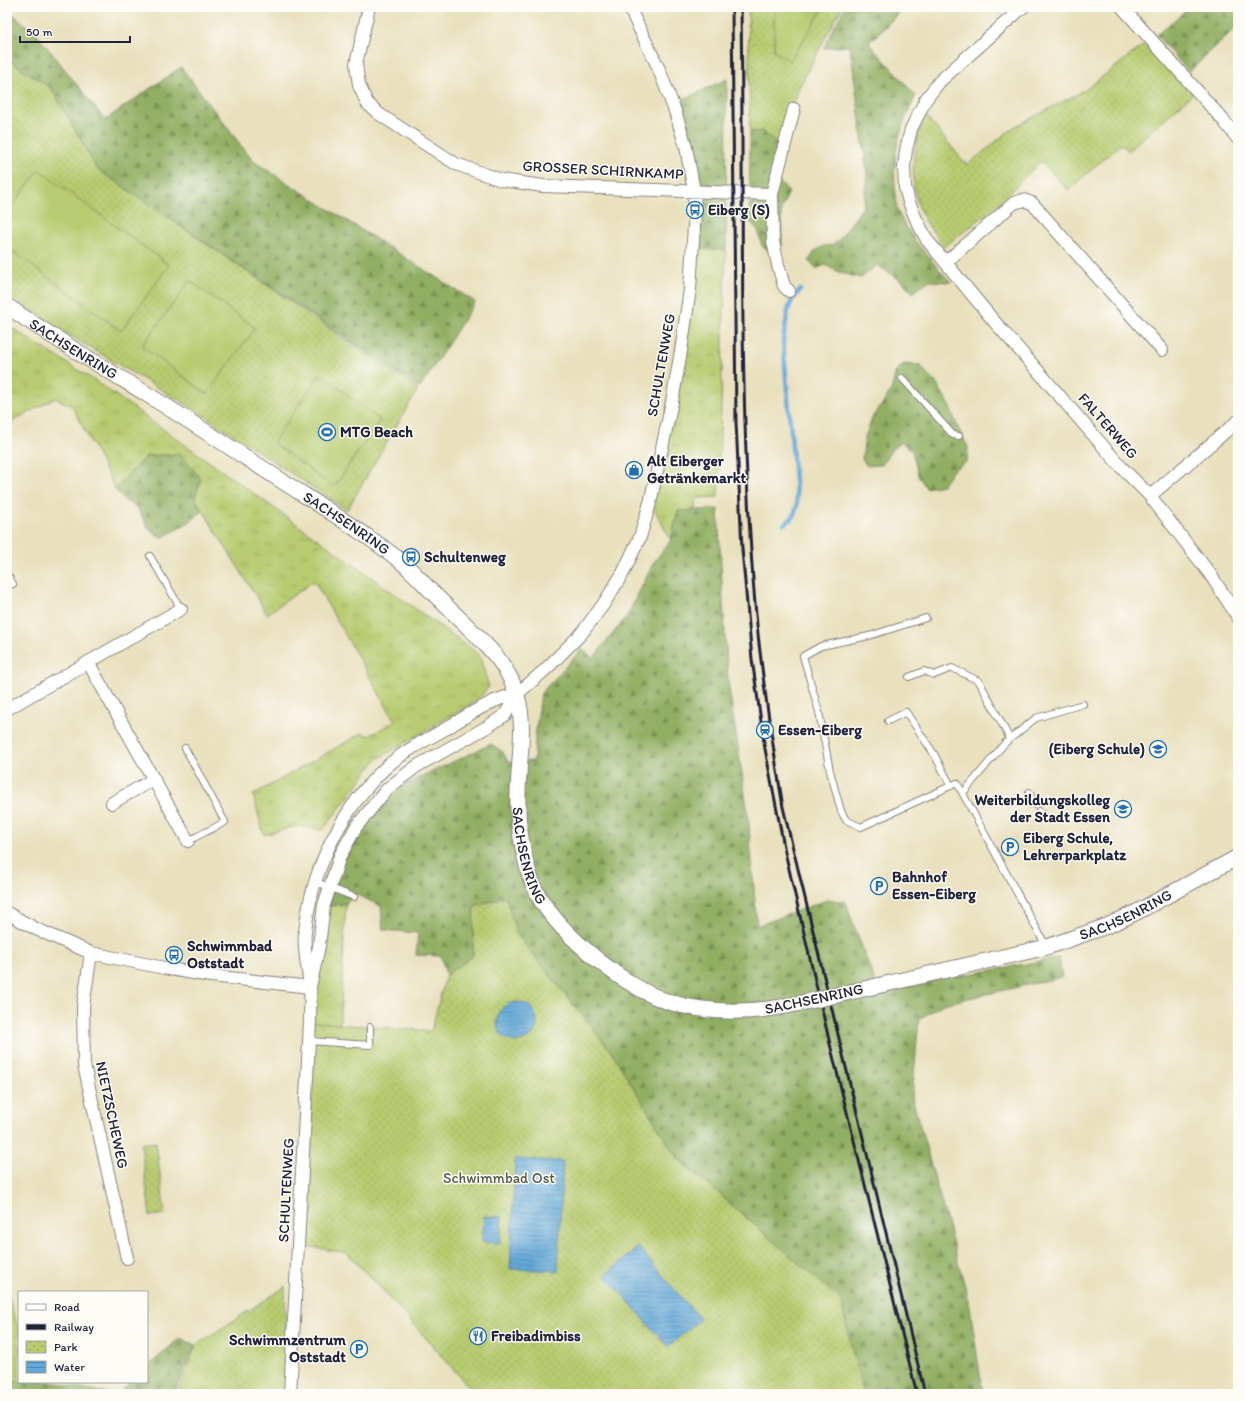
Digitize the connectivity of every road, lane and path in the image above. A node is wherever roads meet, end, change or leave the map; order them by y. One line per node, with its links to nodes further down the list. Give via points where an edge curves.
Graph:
1 (369, 7): 7 (street, GROSSER SCHIRNKAMP, via 356,64 359,85 367,103 379,114 456,164 501,180 543,186)
2 (629, 7): 7 (street, SCHULTENWEG, via 670,94 686,147)
3 (1023, 7): 9 (street, FALTERWEG, via 940,81 926,99 911,128 904,167 905,187 916,219 927,240)
4 (1122, 7): 6 (street)
5 (794, 109): 8 (street)
6 (1238, 139)
7 (694, 191): 8 (street, GROSSER SCHIRNKAMP); 25 (street, SCHULTENWEG, via 690,289 672,402 640,537 623,573 581,634)
8 (772, 194): 10 (street, via 773,241 784,286)
9 (946, 262): 12 (street, via 1014,203 1023,200 1032,203); 16 (street, FALTERWEG, via 1122,468)
10 (789, 291)
11 (7, 306): 25 (street, SACHSENRING, via 346,522 400,561 488,646 505,668)
12 (1162, 350)
13 (902, 378): 15 (lane, via 953,435)
14 (1238, 421): 16 (street)
15 (959, 436)
16 (1150, 496): 21 (street, FALTERWEG, via 1210,574)
17 (150, 556): 20 (lane)
18 (7, 574): 19 (lane)
19 (13, 584)
20 (181, 609): 23 (street)
21 (1238, 617)
22 (926, 618): 32 (lane, via 868,636 821,646 803,656 819,712 830,771 846,820 861,827)
23 (88, 662): 27 (street); 31 (street)
24 (909, 677): 29 (lane, via 924,671 934,675 952,668 979,681)
25 (518, 694): 37 (street, SCHULTENWEG, via 498,700 472,713 410,749 380,773 342,820 327,849); 38 (street, SCHULTENWEG, via 505,715 417,766 387,789 356,827 340,856); 41 (street, SACHSENRING, bridge, via 522,738 518,803 520,827 527,864 535,888 547,909 592,955 627,982 667,1002 698,1009 766,1010)
26 (1083, 704): 29 (lane, via 1036,718)
27 (7, 709)
28 (888, 721): 32 (lane, via 906,712 934,754)
29 (1010, 739): 33 (lane)
30 (185, 748): 35 (lane, via 225,822)
31 (154, 779): 34 (street); 35 (street)
32 (951, 786): 33 (lane, via 957,783)
33 (963, 793): 41 (lane)
34 (112, 803)
35 (188, 841)
36 (1238, 857): 41 (street, SACHSENRING, via 1108,926)
37 (316, 882): 38 (lane); 43 (street, SCHULTENWEG, via 308,909 304,944)
38 (330, 887): 39 (lane); 43 (street, SCHULTENWEG, via 324,905)
39 (354, 897)
40 (8, 917): 42 (street)
41 (1047, 947)
42 (91, 953): 43 (street, via 211,976); 46 (street, NIETZSCHEWEG, via 83,1007 84,1065)
43 (310, 987): 45 (street, SCHULTENWEG)
44 (370, 1027): 45 (lane, via 370,1045)
45 (309, 1041): 47 (street, SCHULTENWEG)
46 (127, 1258)
47 (290, 1394)

